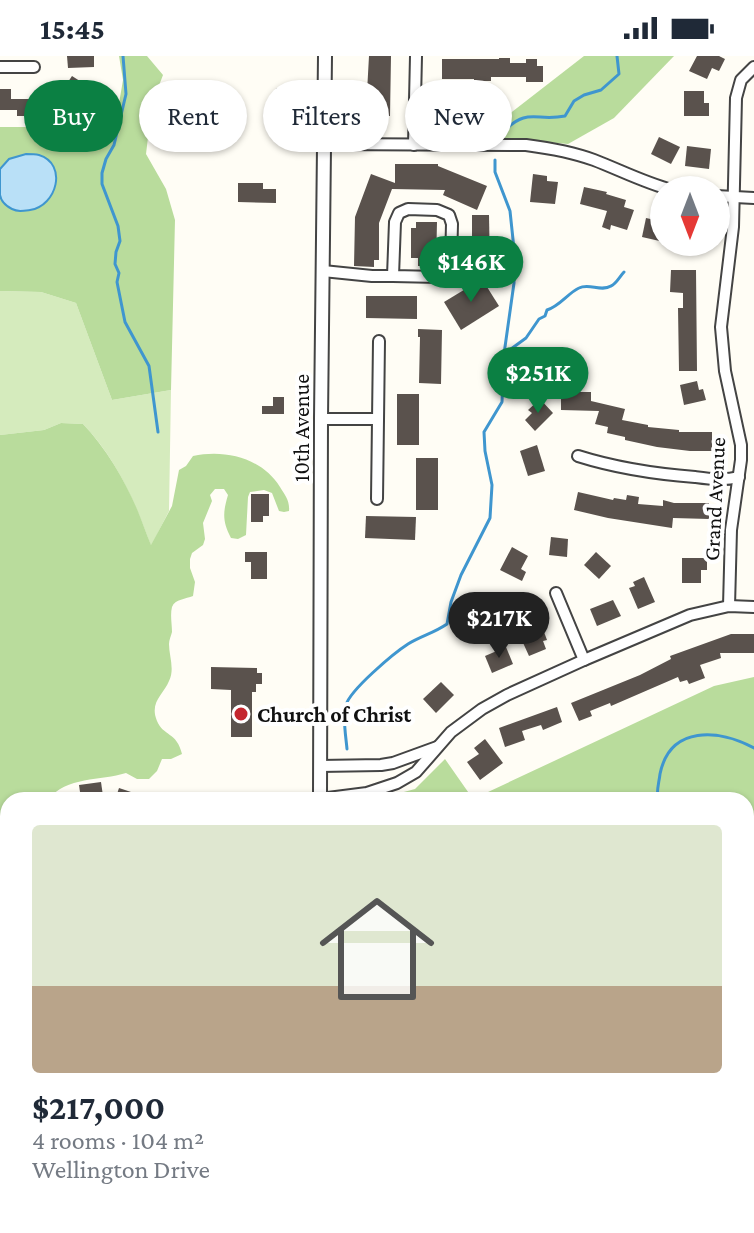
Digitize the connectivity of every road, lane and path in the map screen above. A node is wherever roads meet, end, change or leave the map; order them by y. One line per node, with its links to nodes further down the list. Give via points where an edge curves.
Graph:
1 (325, 56): 6 (street, 10th Avenue)
2 (416, 56): 7 (street)
3 (0, 67): 4 (street)
4 (34, 67)
5 (754, 67): 11 (street, Grand Avenue, via 741,80 736,98)
6 (325, 80)
7 (415, 80)
8 (512, 145): 10 (street, via 595,160)
9 (324, 152): 13 (street, 10th Avenue)
10 (650, 183)
11 (732, 197): 12 (street); 19 (street, Grand Avenue, via 721,327 741,445)
12 (754, 198)
13 (323, 271): 14 (street); 16 (street, 10th Avenue)
14 (393, 276): 14 (street, via 399,213 437,210 449,215 447,272 439,277)
15 (379, 341): 17 (street)
16 (321, 419): 17 (street); 26 (street, 10th Avenue)
17 (378, 419): 20 (street)
18 (578, 456): 19 (street, via 666,475)
19 (739, 477): 22 (street, Grand Avenue)
20 (377, 499)
21 (556, 593): 24 (street)
22 (729, 606): 23 (street); 24 (street, via 690,615)
23 (754, 607)
24 (584, 660): 25 (street, via 482,709)
25 (439, 746): 26 (street, via 393,763); 28 (street, via 416,772)
26 (320, 766): 27 (street, 10th Avenue)
27 (320, 792)
28 (370, 792)

